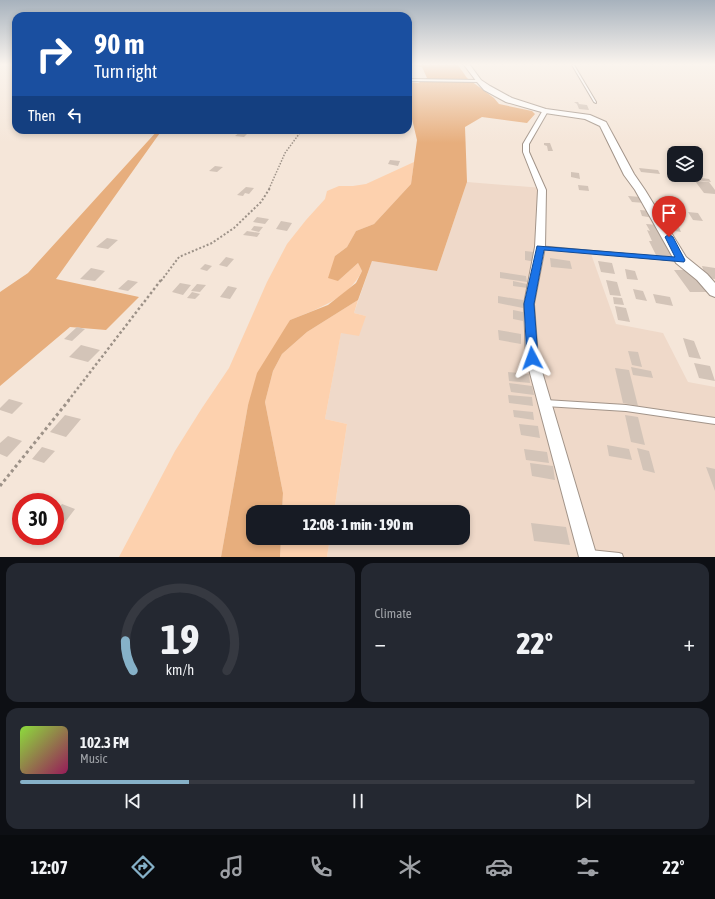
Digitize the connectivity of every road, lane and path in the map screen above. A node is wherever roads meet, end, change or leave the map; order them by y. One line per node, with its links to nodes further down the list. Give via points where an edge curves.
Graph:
1 (493, 91): 4 (street, via 509,100)
2 (588, 91): 3 (lane)
3 (595, 102)
4 (546, 111): 6 (street, via 526,144 526,152 542,190); 7 (street, via 587,117 603,124 629,175)
5 (299, 134): 11 (path, via 285,153 261,202 234,228 212,243 179,256 97,365)
6 (540, 247): 7 (lane); 9 (street, via 529,304 532,358)
7 (681, 260): 8 (street, via 702,277)
8 (715, 292)
9 (545, 403): 10 (lane, via 626,408); 12 (street)
10 (715, 421)
11 (0, 486)
12 (587, 555): 13 (lane)
13 (619, 557)

